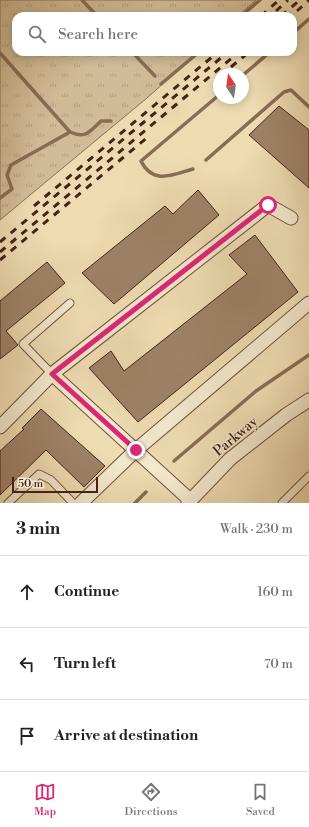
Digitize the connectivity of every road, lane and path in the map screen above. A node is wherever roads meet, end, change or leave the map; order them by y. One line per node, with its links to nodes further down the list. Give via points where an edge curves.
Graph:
1 (291, 218): 4 (street, via 268,205)
2 (70, 303): 4 (lane, via 23,344)
3 (309, 303): 7 (street)
4 (52, 374): 6 (street); 7 (street)
5 (309, 400): 9 (street, Parkway, via 230,459)
6 (0, 427)
7 (136, 450): 9 (street); 12 (street)
8 (309, 476): 13 (lane)
9 (189, 502)
10 (8, 503): 11 (lane, via 38,474 51,480)
11 (73, 503)
12 (81, 503)
13 (282, 503)

